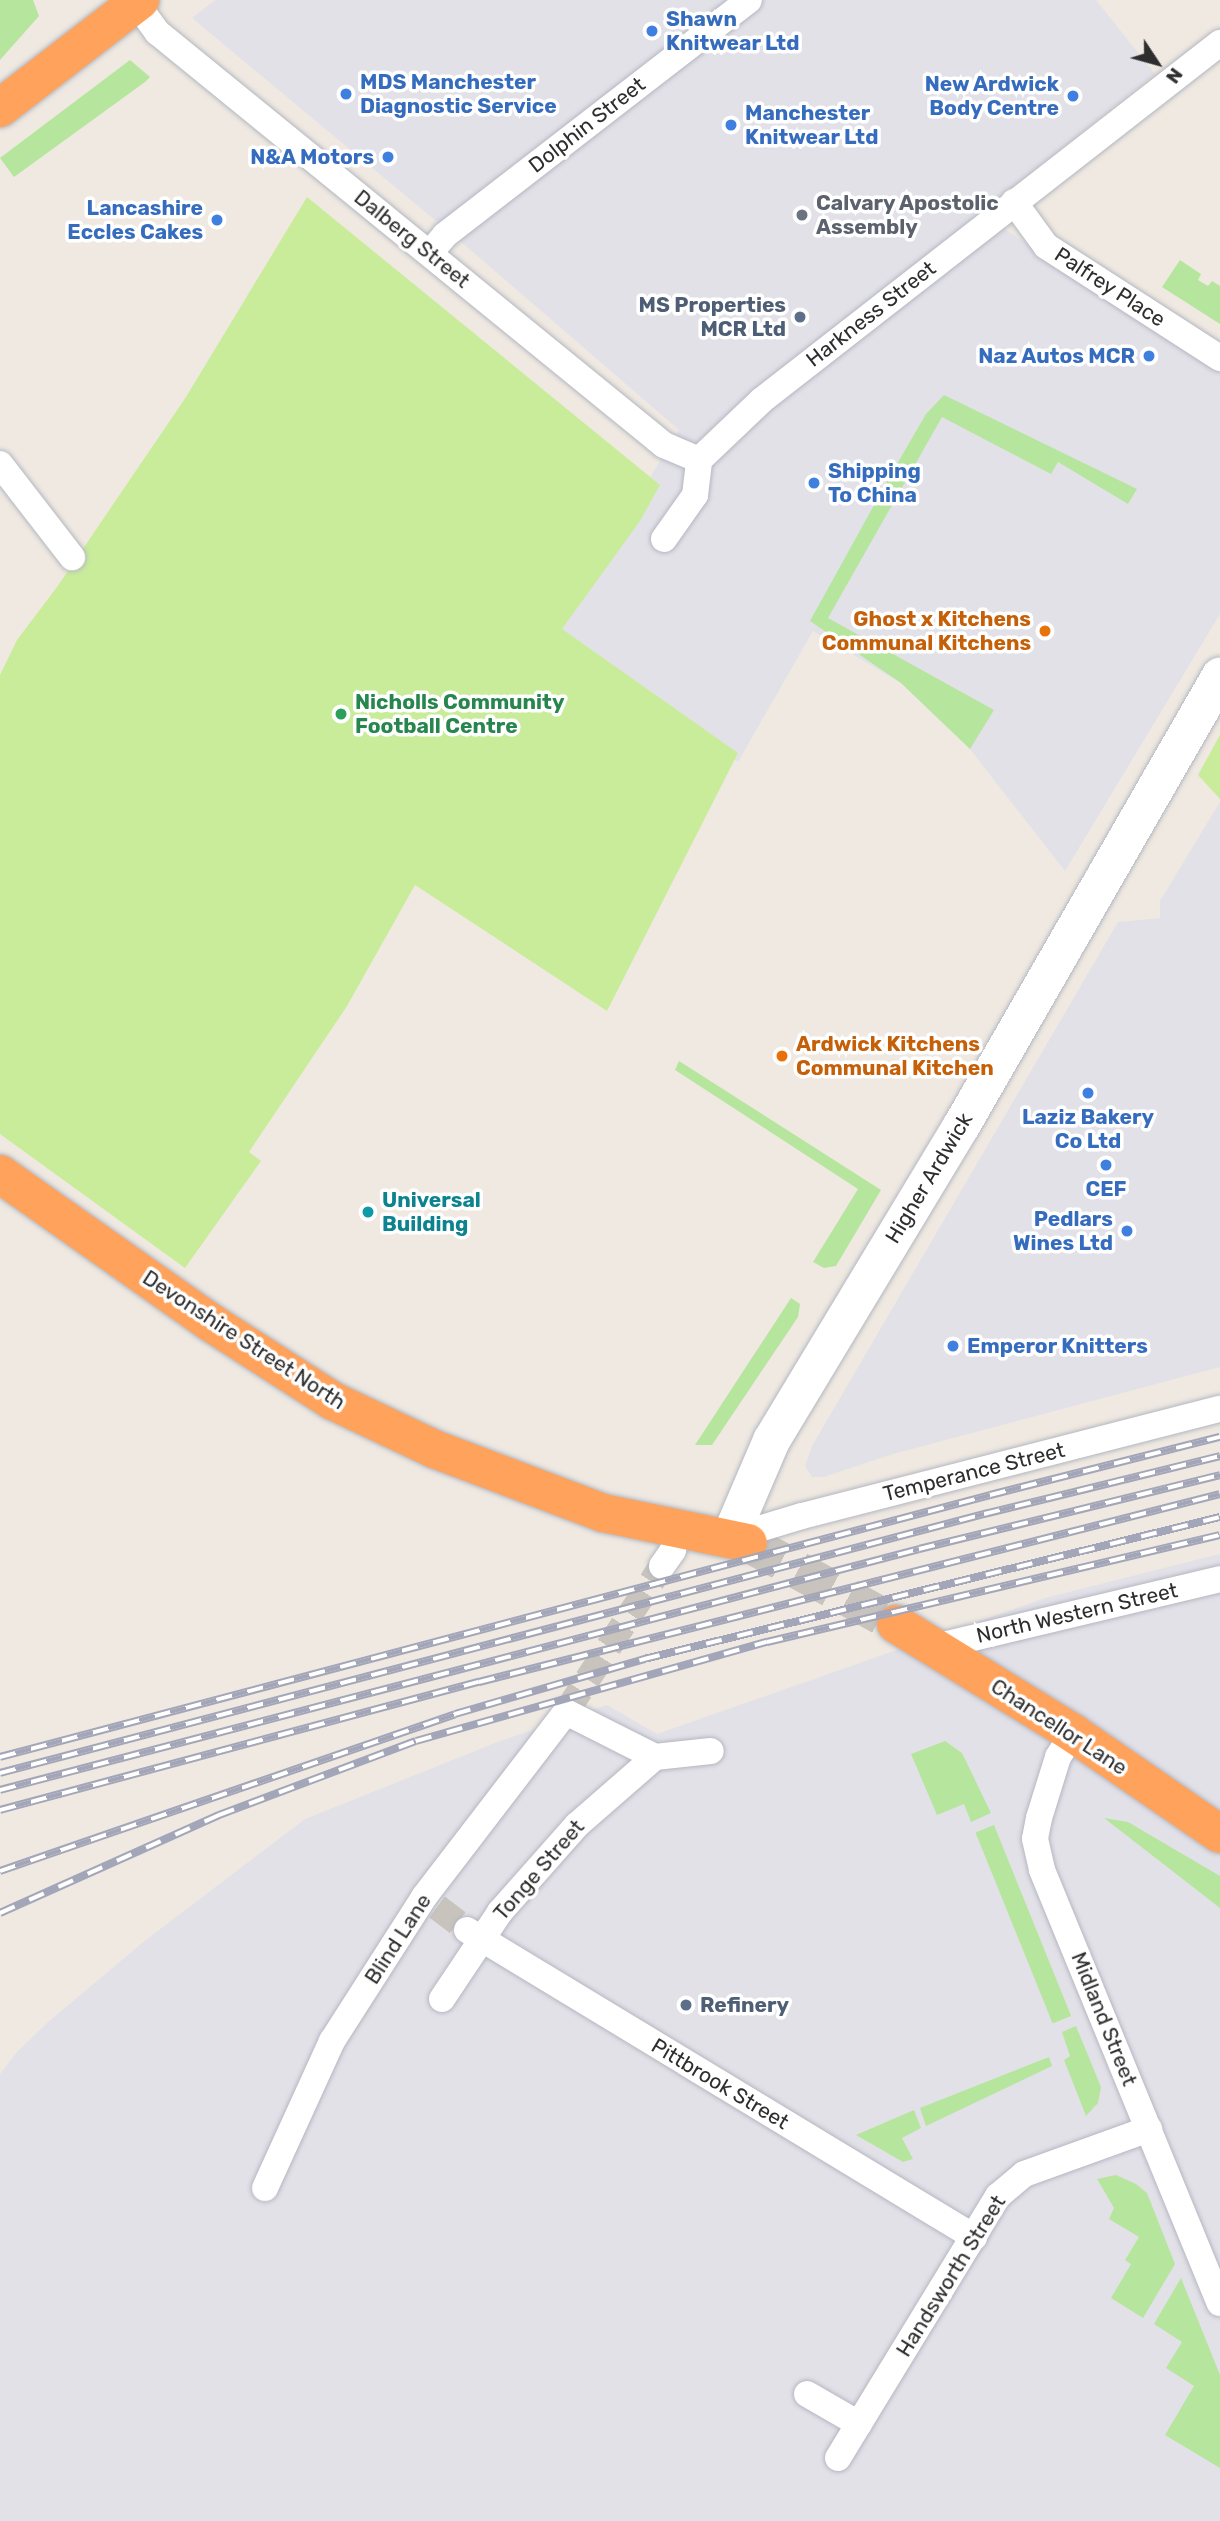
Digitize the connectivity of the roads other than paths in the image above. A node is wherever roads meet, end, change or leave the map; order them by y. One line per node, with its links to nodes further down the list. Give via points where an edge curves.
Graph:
1 (749, 0): 6 (street, Dolphin Street, via 445,235)
2 (138, 2): 4 (highway); 6 (street, Dalberg Street, via 157,32)
3 (1220, 43): 5 (street, Harkness Street)
4 (0, 108)
5 (1014, 202): 7 (street, Palfrey Place, via 1046,246); 8 (street, Harkness Street, via 762,400)
6 (430, 253): 8 (street, Dalberg Street, via 664,445)
7 (1220, 358)
8 (699, 460): 10 (street, via 695,495)
9 (0, 464): 11 (street)
10 (664, 539)
11 (72, 557)
12 (1220, 675): 16 (street, Higher Ardwick, via 960,1127 771,1440)
13 (0, 1174): 15 (highway, Devonshire Street North, via 210,1322 332,1401 501,1477 603,1513)
14 (1220, 1409): 16 (street, Temperance Street, via 802,1516)
15 (678, 1528): 16 (highway, Devonshire Street North); 17 (street, via 673,1550)
16 (738, 1541)
17 (662, 1566)
18 (1220, 1579): 20 (street, North Western Street)
19 (895, 1624): 20 (highway, Chancellor Lane)
20 (935, 1647): 21 (highway, Chancellor Lane)
21 (1073, 1733): 24 (highway, Chancellor Lane); 27 (street, Midland Street, via 1058,1757 1035,1839 1042,1870)
22 (711, 1751): 23 (street)
23 (655, 1757): 25 (street, Tonge Street, via 577,1825 500,1912); 28 (street, Blind Lane, via 566,1712 332,2041)
24 (1220, 1834)
25 (473, 1935): 26 (street, Tonge Street); 29 (street, Pittbrook Street)
26 (442, 1999)
27 (1149, 2129): 29 (street, Handsworth Street, via 1024,2174 998,2196); 30 (street, Midland Street)
28 (265, 2188)
29 (974, 2237): 32 (street, Handsworth Street)
30 (1220, 2304)
31 (807, 2394): 32 (street)
32 (859, 2424): 33 (street, Handsworth Street)
33 (838, 2458)

